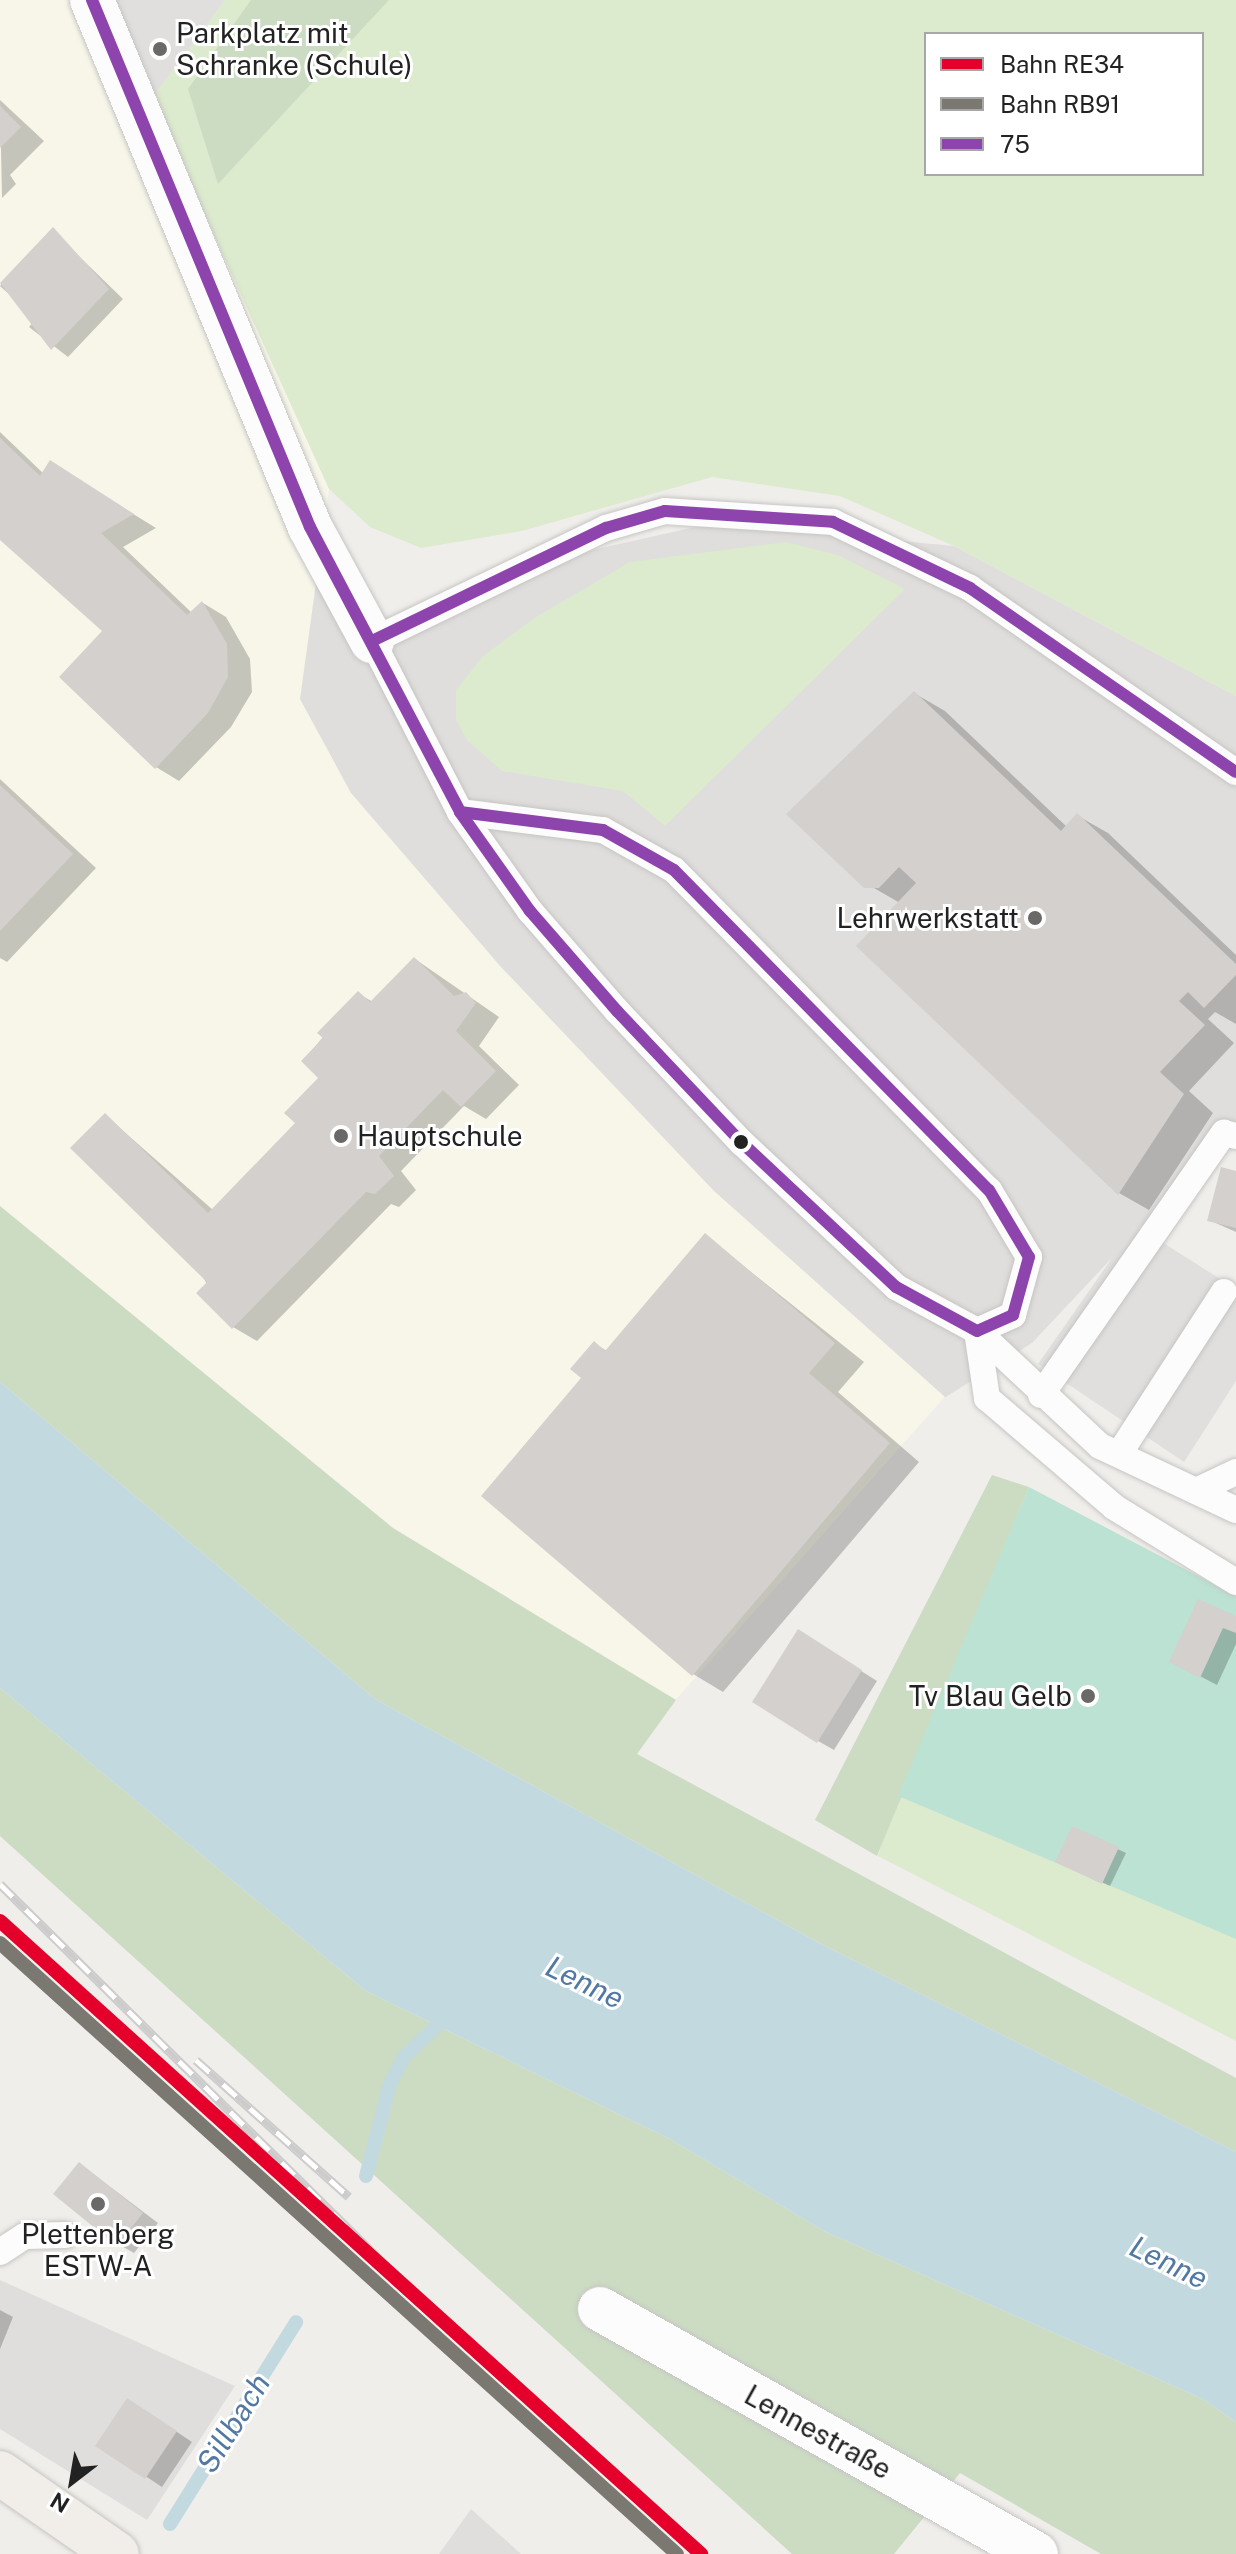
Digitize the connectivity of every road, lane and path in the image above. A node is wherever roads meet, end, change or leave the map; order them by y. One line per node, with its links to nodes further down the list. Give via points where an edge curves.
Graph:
1 (92, 0): 2 (street, via 310,527)
2 (372, 641): 3 (lane, via 606,528 665,511 833,522 970,588); 4 (lane)
3 (1236, 772)
4 (460, 812): 7 (lane, via 530,911 742,1143 896,1287); 7 (lane, via 521,814 603,830 674,870 989,1190 1029,1257 1013,1315)
5 (1236, 1136): 8 (lane, via 1224,1133)
6 (1224, 1292): 9 (lane)
7 (977, 1331): 8 (lane); 13 (lane, via 987,1398 1114,1507)
8 (1041, 1395): 9 (lane)
9 (1119, 1454): 11 (lane)
10 (1236, 1472): 11 (lane)
11 (1196, 1491): 12 (lane)
12 (1236, 1510)
13 (1236, 1582)
14 (65, 2235): 15 (lane, via 25,2236)
15 (0, 2252)
16 (600, 2309): 19 (street, Lennestraße)
17 (0, 2473): 18 (main road)
18 (117, 2554)
19 (1036, 2554)

